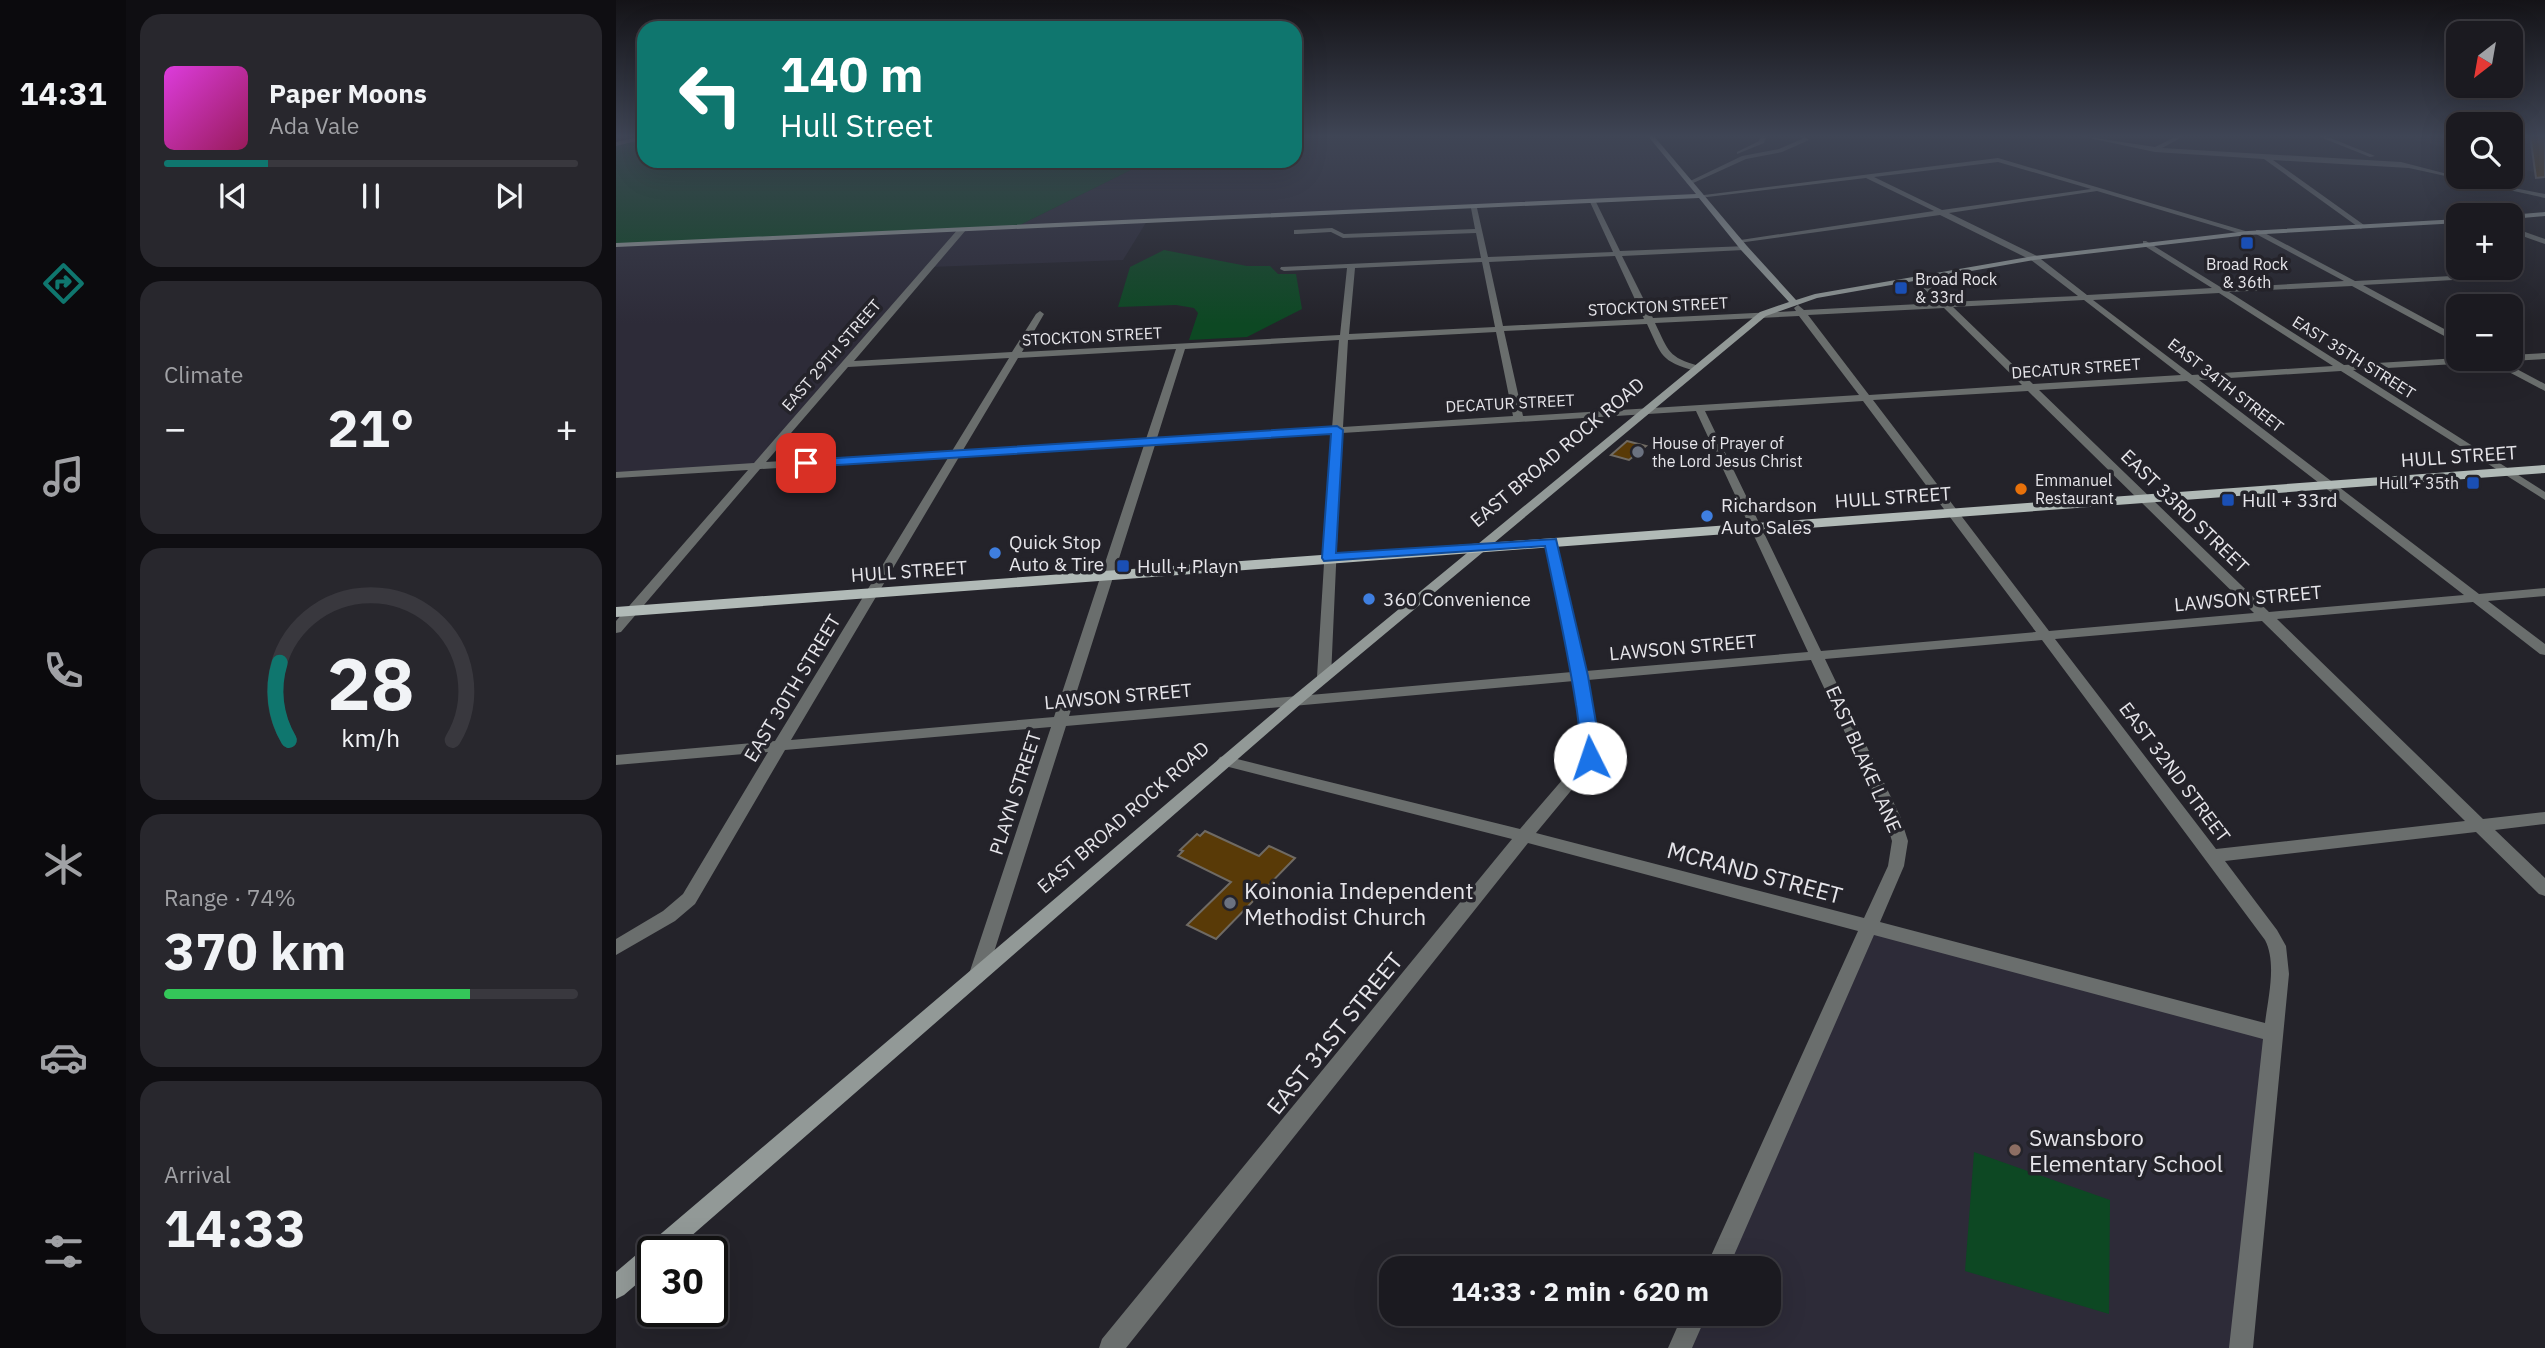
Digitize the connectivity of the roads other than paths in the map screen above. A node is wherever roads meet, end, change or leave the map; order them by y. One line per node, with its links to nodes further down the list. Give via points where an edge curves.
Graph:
1 (1665, 198): 7 (main road)
2 (1701, 198): 23 (main road)
3 (1911, 198): 9 (street, EAST 34TH STREET)
4 (2046, 198): 9 (street)
5 (2128, 198): 18 (street)
6 (2321, 198): 13 (street)
7 (1593, 202): 8 (main road); 24 (street)
8 (1474, 208): 14 (main road); 15 (street)
9 (1942, 213): 23 (street); 25 (street, EAST 34TH STREET)
10 (2545, 214): 11 (main road)
11 (2523, 216)
12 (2446, 222): 13 (main road, EAST BROAD ROCK ROAD)
13 (2361, 227): 17 (main road, EAST BROAD ROCK ROAD)
14 (962, 230): 22 (main road); 48 (street, EAST 29TH STREET)
15 (1479, 231): 16 (street, via 1343,236 1332,230); 26 (street)
16 (1297, 232)
17 (2259, 232): 18 (main road, EAST BROAD ROCK ROAD); 31 (street)
18 (2248, 233): 21 (main road, EAST BROAD ROCK ROAD)
19 (2523, 234): 20 (street)
20 (2545, 242)
21 (2146, 243): 25 (main road, EAST BROAD ROCK ROAD); 32 (street, EAST 35TH STREET)
22 (616, 245)
23 (1741, 245): 24 (street); 34 (main road)
24 (1617, 254): 26 (street); 39 (street)
25 (2034, 258): 29 (main road, EAST BROAD ROCK ROAD); 33 (street, EAST 34TH STREET)
26 (1485, 259): 27 (street); 40 (street)
27 (1351, 266): 28 (street); 42 (street)
28 (1284, 269)
29 (1918, 278): 34 (main road, EAST BROAD ROCK ROAD); 35 (street, EAST 33RD STREET)
30 (2446, 278): 31 (street, STOCKTON STREET)
31 (2353, 283): 32 (street, STOCKTON STREET); 41 (street)
32 (2220, 290): 33 (street, STOCKTON STREET); 50 (street, EAST 35TH STREET)
33 (2085, 298): 35 (street, STOCKTON STREET); 52 (street, EAST 34TH STREET)
34 (1794, 302): 36 (street, EAST 32ND STREET); 38 (main road, EAST BROAD ROCK ROAD)
35 (1946, 305): 36 (street, STOCKTON STREET); 53 (street, EAST 33RD STREET)
36 (1803, 313): 38 (street, STOCKTON STREET); 55 (street, EAST 32ND STREET)
37 (1040, 314): 44 (street, EAST 30TH STREET)
38 (1759, 316): 39 (street, STOCKTON STREET); 49 (main road, EAST BROAD ROCK ROAD)
39 (1650, 320): 40 (street, STOCKTON STREET); 49 (street, via 1666,355)
40 (1498, 328): 42 (street, STOCKTON STREET); 58 (street)
41 (2446, 334)
42 (1343, 336): 43 (street, STOCKTON STREET); 59 (street)
43 (1182, 345): 44 (street, STOCKTON STREET); 60 (street, PLAYN STREET)
44 (1015, 355): 48 (street, STOCKTON STREET); 61 (street, EAST 30TH STREET)
45 (2545, 356): 46 (street)
46 (2523, 357)
47 (2446, 362): 50 (street, DECATUR STREET)
48 (846, 364): 62 (street, EAST 29TH STREET)
49 (1696, 368): 57 (main road, EAST BROAD ROCK ROAD)
50 (2342, 368): 52 (street, DECATUR STREET); 64 (street, EAST 35TH STREET)
51 (2513, 371): 54 (street)
52 (2191, 377): 53 (street, DECATUR STREET); 66 (street, EAST 34TH STREET)
53 (2030, 387): 55 (street, DECATUR STREET); 68 (street, EAST 33RD STREET)
54 (2545, 388)
55 (1867, 397): 56 (street, DECATUR STREET); 69 (street, EAST 32ND STREET)
56 (1699, 408): 57 (street, DECATUR STREET); 70 (street, EAST BLAKE LANE)
57 (1645, 411): 58 (street, DECATUR STREET); 72 (main road, EAST BROAD ROCK ROAD)
58 (1518, 418): 59 (street, DECATUR STREET)
59 (1337, 430): 60 (street, DECATUR STREET); 73 (street)
60 (1150, 442): 61 (street, DECATUR STREET); 74 (street, PLAYN STREET)
61 (955, 454): 62 (street, DECATUR STREET); 76 (street, EAST 30TH STREET)
62 (756, 466): 65 (street, DECATUR STREET); 78 (street, EAST 29TH STREET)
63 (2545, 469): 64 (main road, HULL STREET)
64 (2505, 472): 66 (main road, HULL STREET); 67 (street, EAST 35TH STREET)
65 (616, 475)
66 (2329, 485): 68 (main road, HULL STREET); 77 (street, EAST 34TH STREET)
67 (2545, 497)
68 (2144, 498): 69 (main road, HULL STREET); 80 (street, EAST 33RD STREET)
69 (1954, 512): 70 (main road, HULL STREET); 82 (street, EAST 32ND STREET)
70 (1757, 527): 71 (main road, HULL STREET); 84 (street, EAST BLAKE LANE)
71 (1551, 542): 72 (main road, HULL STREET); 85 (street, EAST 31ST STREET)
72 (1483, 547): 73 (main road, HULL STREET); 86 (main road, EAST BROAD ROCK ROAD)
73 (1329, 558): 74 (main road, HULL STREET); 86 (street)
74 (1107, 575): 76 (main road, HULL STREET); 88 (street, PLAYN STREET)
75 (2545, 592): 77 (street, LAWSON STREET)
76 (874, 593): 78 (main road, HULL STREET); 89 (street, EAST 30TH STREET)
77 (2476, 598): 80 (street, LAWSON STREET); 83 (street, EAST 34TH STREET)
78 (632, 610): 79 (main road, HULL STREET); 81 (street, EAST 29TH STREET)
79 (616, 612)
80 (2266, 616): 82 (street, LAWSON STREET); 93 (street, EAST 33RD STREET)
81 (616, 629)
82 (2045, 635): 84 (street, LAWSON STREET); 95 (street, EAST 32ND STREET)
83 (2545, 651)
84 (1817, 655): 85 (street, LAWSON STREET); 97 (street, EAST BLAKE LANE, via 1900,841 1896,866)
85 (1580, 676): 87 (street, LAWSON STREET); 94 (street, EAST 31ST STREET, via 1590,758)
86 (1324, 677): 87 (main road, EAST BROAD ROCK ROAD)
87 (1297, 699): 88 (street, LAWSON STREET); 91 (main road, EAST BROAD ROCK ROAD)
88 (1059, 720): 89 (street, LAWSON STREET); 99 (street, PLAYN STREET)
89 (783, 745): 90 (street, LAWSON STREET); 98 (street, EAST 30TH STREET, via 689,899)
90 (616, 760)
91 (1225, 761): 94 (street, MCRAND STREET); 99 (main road, EAST BROAD ROCK ROAD)
92 (2545, 818): 93 (street)
93 (2481, 825): 95 (street); 96 (street, EAST 33RD STREET)
94 (1524, 836): 97 (street, MCRAND STREET); 106 (street, EAST 31ST STREET)
95 (2212, 856): 100 (street, EAST 32ND STREET, via 2277,946 2280,974)
96 (2545, 888)
97 (1870, 928): 100 (street, MCRAND STREET); 102 (street, EAST BLAKE LANE)
98 (616, 948)
99 (978, 974): 101 (main road, EAST BROAD ROCK ROAD)
100 (2272, 1033): 108 (street, EAST 32ND STREET)
101 (674, 1236)
102 (1722, 1256)
103 (637, 1269): 104 (main road)
104 (616, 1287)
105 (1690, 1326): 107 (street)
106 (1111, 1348)
107 (1680, 1348)
108 (2241, 1348)

